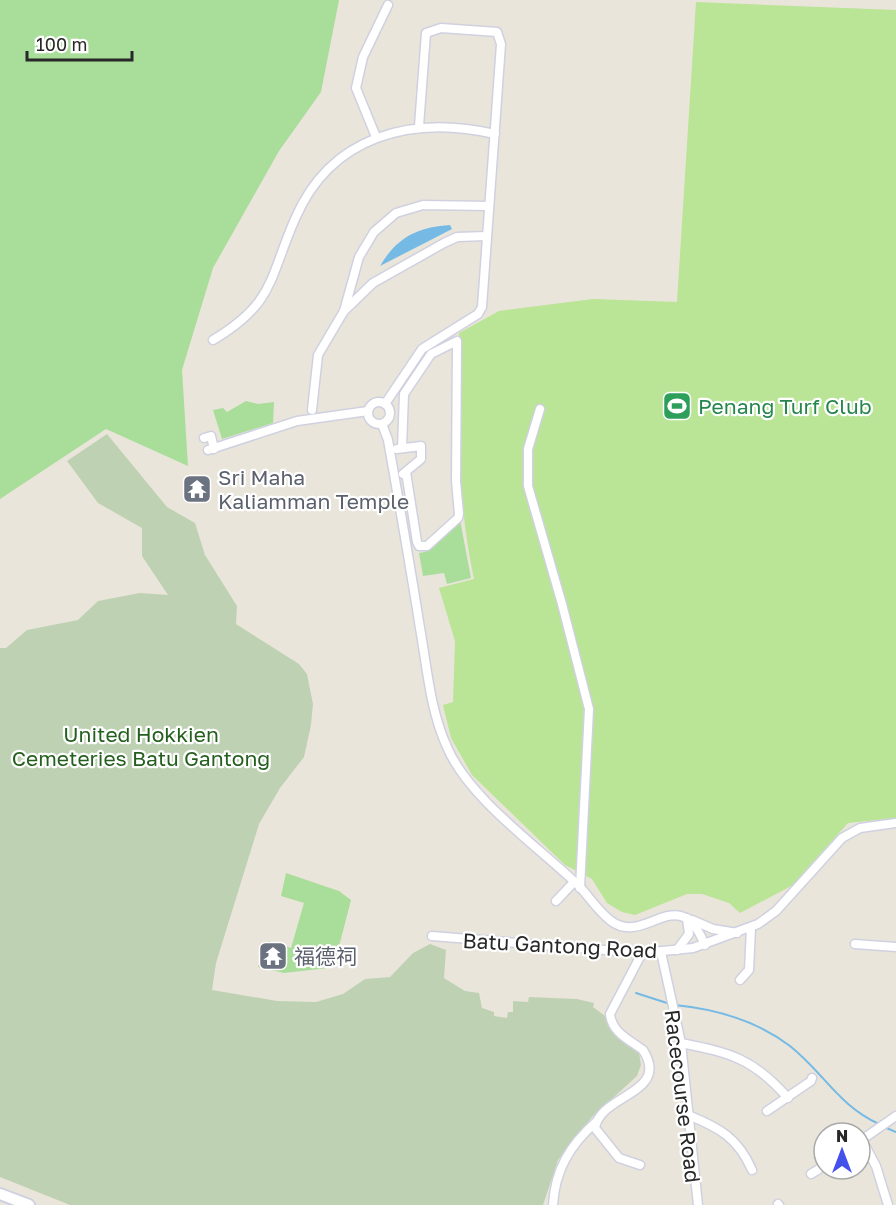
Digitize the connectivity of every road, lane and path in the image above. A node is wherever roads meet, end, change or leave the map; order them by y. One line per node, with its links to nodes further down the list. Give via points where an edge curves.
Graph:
1 (388, 5): 4 (street, via 363,57 356,88)
2 (418, 126): 3 (street); 3 (street, via 426,33 434,29 490,30 497,32 501,40); 4 (street)
3 (495, 134): 5 (street)
4 (376, 137): 8 (street, via 357,146 320,177 296,217 262,300)
5 (489, 206): 6 (street); 7 (street, via 423,205 396,213 374,232 359,257)
6 (487, 236): 7 (street, via 457,237 444,243 373,283); 9 (street, via 480,312 422,349)
7 (344, 311): 11 (street, via 318,355)
8 (213, 340)
9 (385, 404): 12 (street, via 374,403); 13 (street, via 389,416)
10 (540, 409): 20 (street, via 528,449 528,486 589,709)
11 (312, 410)
12 (368, 411): 13 (street, via 371,421); 14 (street, via 297,421 211,449 211,436)
13 (382, 424): 16 (street)
14 (204, 438)
15 (402, 448): 16 (street); 17 (street, via 421,446 421,459); 17 (street, via 404,394 431,354 457,341 459,514 423,547 417,542)
16 (390, 450): 18 (street)
17 (406, 472): 18 (street)
18 (396, 480): 20 (street, via 430,689 446,747 473,787)
19 (896, 823): 23 (street, Batu Gantong Road, via 860,828 842,838 776,911)
20 (577, 885): 21 (street); 22 (street, via 618,925 639,926 667,916)
21 (556, 901)
22 (689, 919): 24 (street, via 713,929); 27 (street); 29 (street, via 689,934)
23 (751, 928): 24 (street, Batu Gantong Road); 32 (street, via 749,970)
24 (739, 933): 27 (street, Batu Gantong Road)
25 (432, 936): 31 (street, Batu Gantong Road)
26 (855, 944): 28 (street)
27 (705, 945): 29 (street, Batu Gantong Road)
28 (896, 947)
29 (677, 950): 30 (street, Batu Gantong Road)
30 (661, 952): 31 (street, Batu Gantong Road); 33 (street, Racecourse Road)
31 (642, 953): 39 (street, via 610,1014 615,1030 643,1050 651,1070 632,1093)
32 (740, 980)
33 (681, 1043): 35 (street, via 736,1056 764,1072); 37 (street, Racecourse Road)
34 (812, 1078): 35 (street)
35 (788, 1098): 36 (street)
36 (767, 1111)
37 (688, 1115): 43 (street, via 726,1134 744,1152); 47 (street, Racecourse Road)
38 (895, 1117): 40 (street)
39 (596, 1122): 42 (street, via 597,1133 619,1158); 46 (street, via 561,1165 555,1179)
40 (872, 1132)
41 (872, 1159): 48 (street)
42 (640, 1166)
43 (752, 1170)
44 (0, 1194): 45 (street)
45 (29, 1205)
46 (553, 1205)
47 (698, 1205)
48 (888, 1205)

